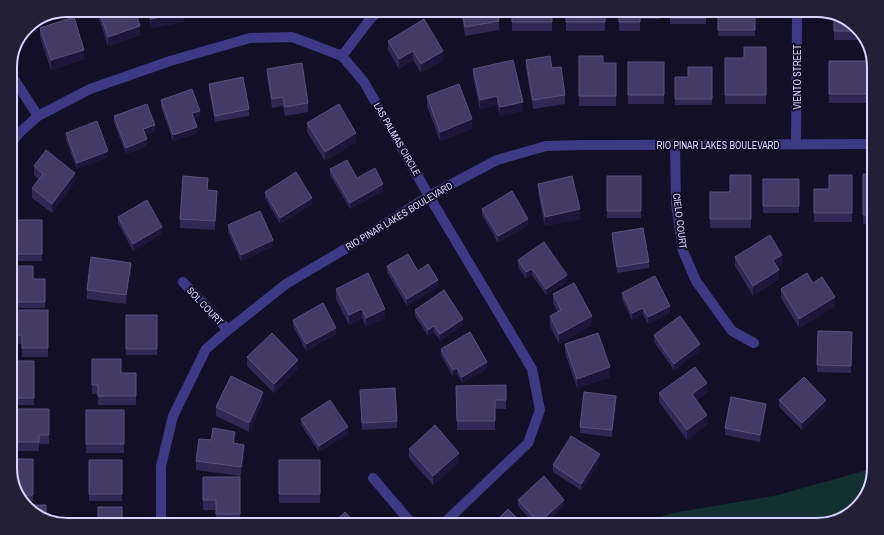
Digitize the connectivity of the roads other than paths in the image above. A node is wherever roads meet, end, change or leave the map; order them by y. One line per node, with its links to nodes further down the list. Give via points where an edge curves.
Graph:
1 (372, 17): 3 (street)
2 (797, 17): 7 (street, VIENTO STREET)
3 (342, 56): 5 (street, LAS PALMAS CIRCLE, via 292,37 250,38 90,89); 10 (street, LAS PALMAS CIRCLE, via 364,82)
4 (17, 84): 5 (street)
5 (38, 116): 6 (street, LAS PALMAS CIRCLE)
6 (17, 136)
7 (796, 144): 8 (street, RIO PINAR LAKES BOULEVARD); 9 (street, RIO PINAR LAKES BOULEVARD)
8 (867, 144)
9 (675, 145): 10 (street, RIO PINAR LAKES BOULEVARD, via 546,146 497,160); 13 (street, CIELO COURT, via 676,204 683,251 696,281 732,331)
10 (429, 196): 12 (street, RIO PINAR LAKES BOULEVARD, via 286,284); 17 (street, LAS PALMAS CIRCLE, via 532,369 540,410 528,443)
11 (183, 282): 12 (street, SOL COURT)
12 (228, 330): 15 (street, RIO PINAR LAKES BOULEVARD, via 206,349 173,416 161,466)
13 (754, 343)
14 (374, 478): 16 (street)
15 (161, 518)
16 (407, 518)
17 (449, 518)

